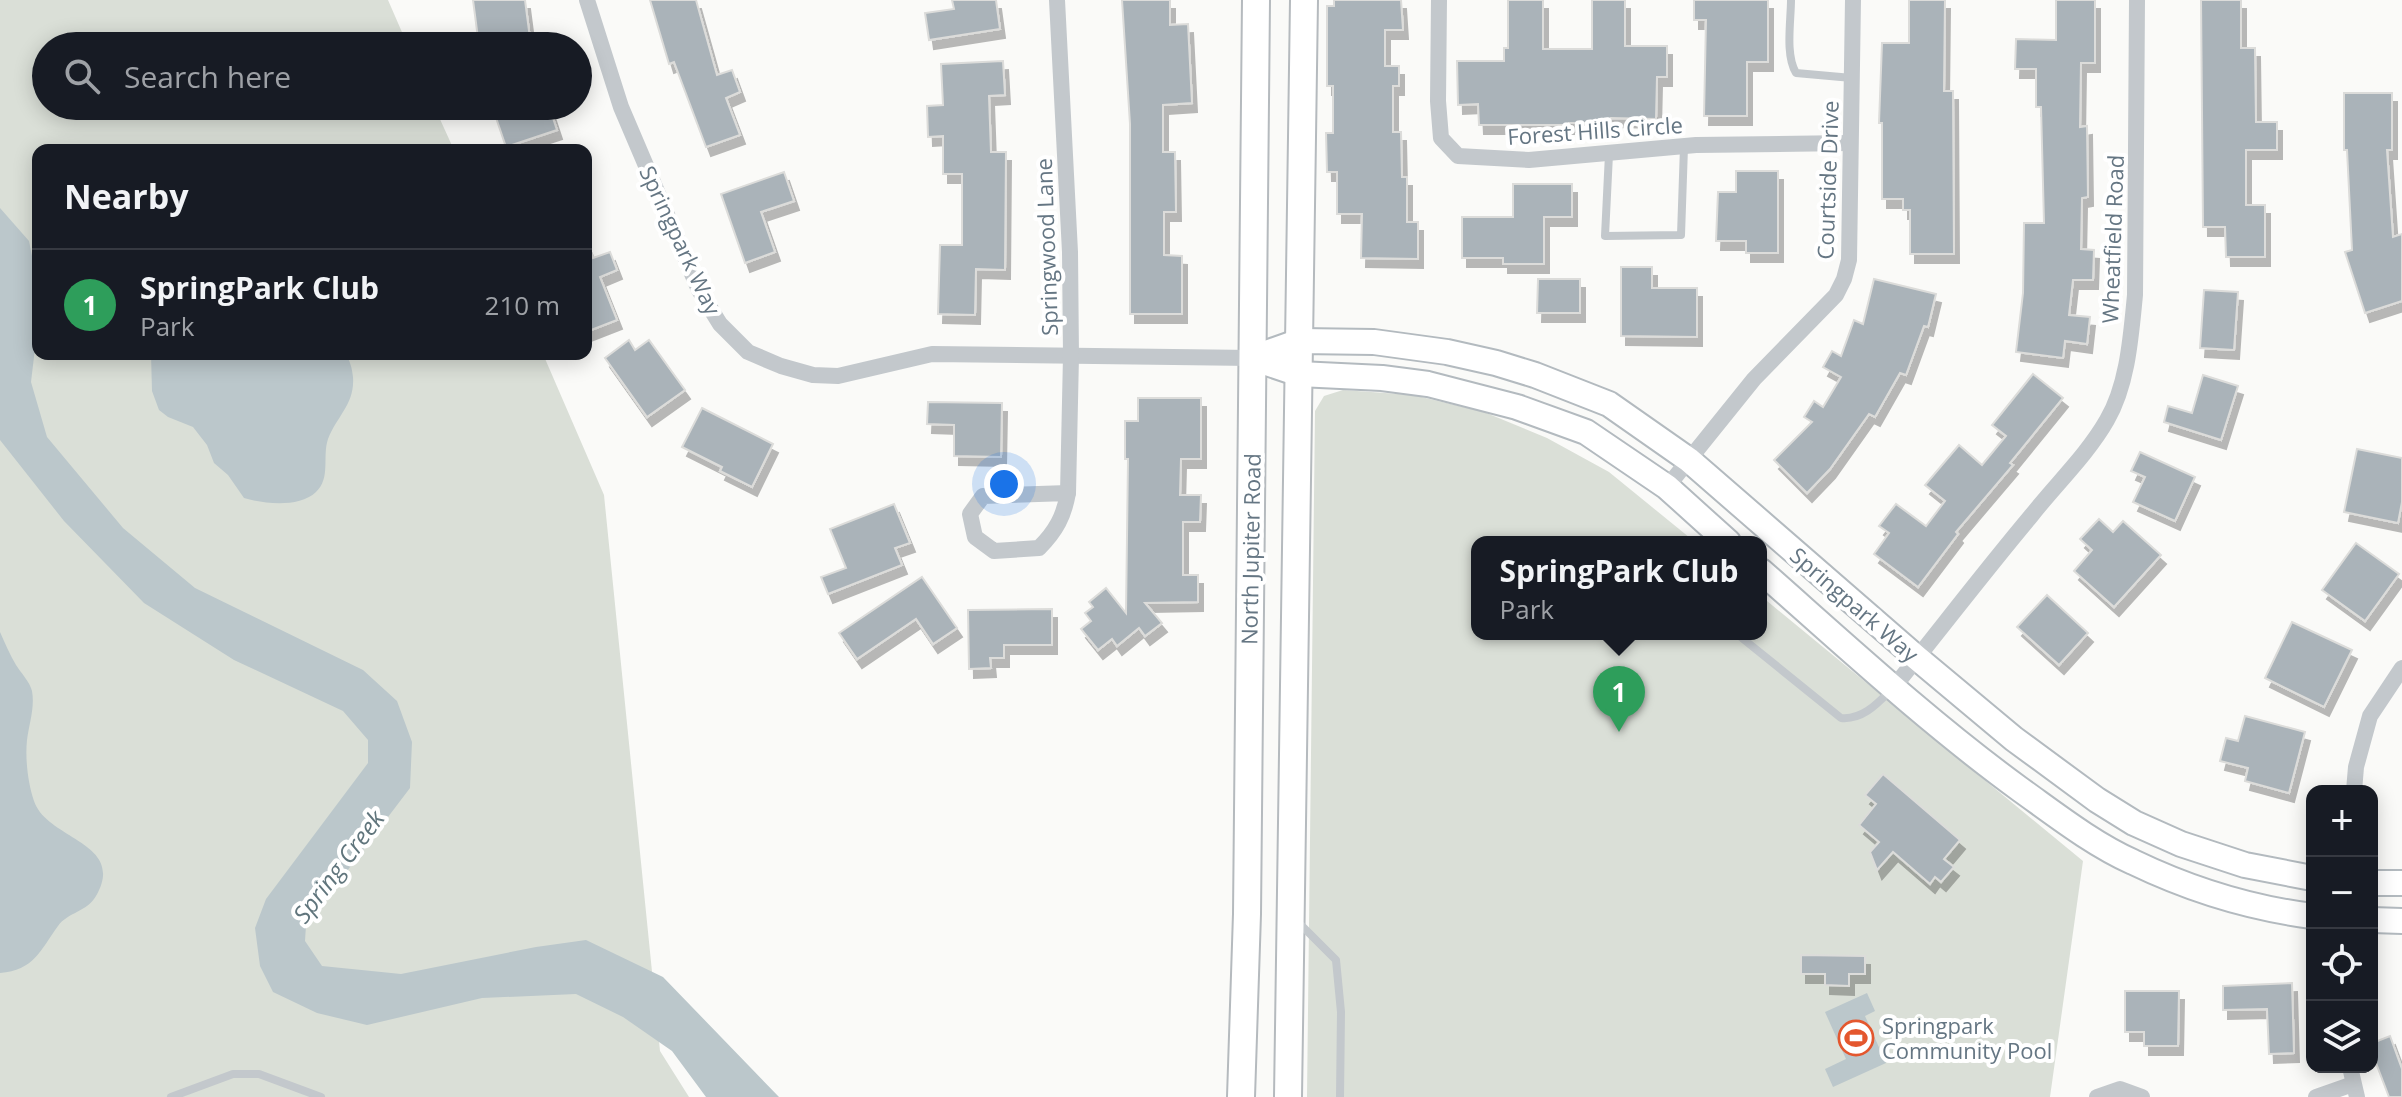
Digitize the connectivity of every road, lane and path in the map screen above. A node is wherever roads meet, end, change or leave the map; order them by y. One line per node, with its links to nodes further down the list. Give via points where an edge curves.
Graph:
1 (587, 0): 14 (street, Springpark Way, via 621,107 699,290 720,324 748,352 813,375 838,376 932,354)
2 (1057, 0): 14 (street, Springwood Lane)
3 (1256, 0): 15 (main road, North Jupiter Road)
4 (1304, 0): 13 (main road, North Jupiter Road)
5 (1439, 0): 12 (street, Forest Hills Circle, via 1441,138 1458,156 1529,160)
6 (1791, 0): 9 (lane, via 1796,73)
7 (1853, 0): 9 (street, Courtside Drive)
8 (2137, 0): 23 (street, Wheatfield Road, via 2135,295 2120,387 2108,418 2081,456)
9 (1852, 78): 10 (street, Courtside Drive)
10 (1849, 143): 11 (street, Forest Hills Circle); 17 (street, Courtside Drive, via 1849,260 1836,295 1754,379)
11 (1684, 147): 12 (street, Forest Hills Circle); 12 (lane, via 1681,235 1605,236)
12 (1609, 153)
13 (1300, 341): 15 (street, Springpark Way); 16 (main road, North Jupiter Road); 17 (street, Springpark Way, via 1374,342 1447,352 1535,375 1609,404)
14 (1071, 356): 15 (street, Springpark Way); 19 (street, Springwood Lane)
15 (1252, 358): 16 (street, Springpark Way); 30 (main road, North Jupiter Road)
16 (1299, 374): 18 (street, Springpark Way, via 1428,384 1517,407 1586,432); 31 (main road, North Jupiter Road)
17 (1689, 460): 18 (street, Courtside Drive); 23 (street, Springpark Way)
18 (1667, 487): 20 (street, Springpark Way)
19 (1068, 493): 19 (street, Springwood Lane, via 1055,532 1039,548 994,551 975,537 970,514 983,496)
20 (1721, 536)
21 (1767, 576): 25 (street, Springpark Way)
22 (1744, 640): 25 (lane, via 1841,718 1862,715)
23 (1917, 658): 25 (street, Wheatfield Road); 27 (street, Springpark Way, via 2014,739 2134,823 2245,865)
24 (2402, 668): 26 (street, via 2370,716)
25 (1893, 688): 32 (street, Springpark Way, via 2042,805 2129,861 2236,901)
26 (2354, 785)
27 (2306, 877)
28 (2378, 883): 29 (street)
29 (2402, 883)
30 (1247, 914): 31 (main road); 38 (main road, North Jupiter Road)
31 (1290, 914): 39 (main road, North Jupiter Road); 40 (lane, via 1336,960)
32 (2306, 915)
33 (2378, 920): 34 (street)
34 (2402, 921)
35 (2355, 1091): 43 (street)
36 (171, 1097): 37 (lane, via 233,1074 259,1074)
37 (321, 1097)
38 (1241, 1097)
39 (1288, 1097)
40 (1340, 1097)
41 (2097, 1097): 42 (street, via 2120,1089)
42 (2142, 1097)
43 (2316, 1097)

